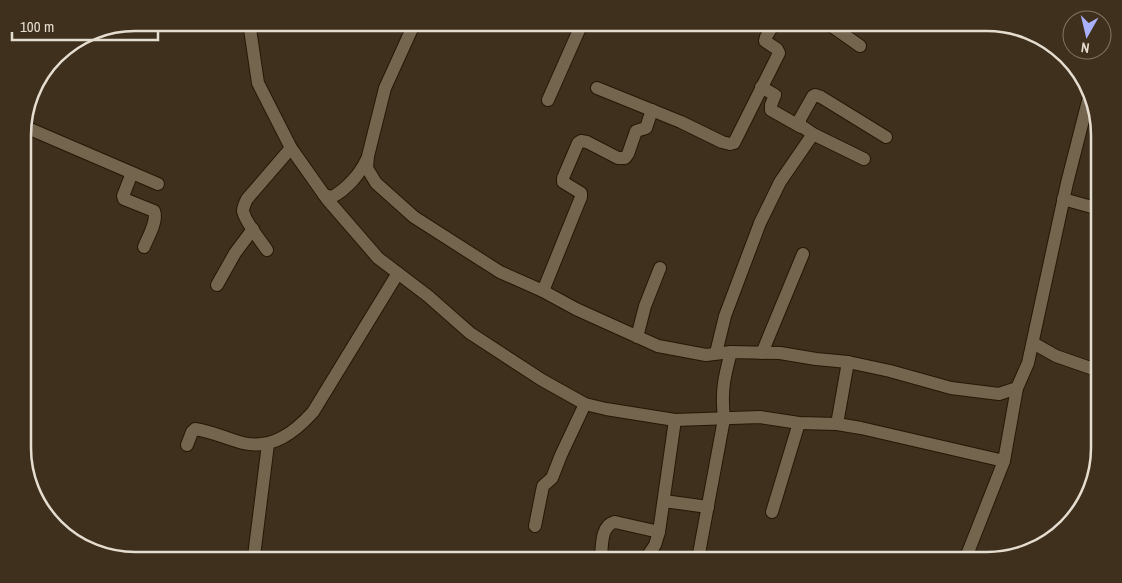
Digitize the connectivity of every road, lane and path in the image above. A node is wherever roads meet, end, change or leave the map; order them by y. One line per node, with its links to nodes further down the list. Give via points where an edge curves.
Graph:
1 (250, 31): 15 (street, via 258,83)
2 (411, 31): 16 (street, via 385,88)
3 (579, 31): 9 (street)
4 (770, 31): 7 (street, via 765,41 779,53)
5 (839, 31): 6 (street)
6 (860, 46)
7 (761, 87): 11 (street, via 738,137 730,144); 13 (street, via 775,95 770,105 772,110)
8 (597, 88): 11 (street)
9 (548, 100)
10 (1087, 108): 21 (street)
11 (652, 110): 30 (street, via 646,128 635,132 625,158 618,158 587,142 578,143 563,182 581,193 581,197)
12 (31, 129): 18 (street)
13 (807, 130): 14 (street, via 800,119 815,95); 17 (street); 35 (street, via 760,223 725,316)
14 (886, 137)
15 (291, 148): 20 (street); 23 (street, via 247,199 245,215)
16 (368, 156): 20 (street, via 361,171 339,194 332,197); 30 (street, via 367,168 376,183 414,217 500,272)
17 (864, 159)
18 (132, 173): 19 (street); 24 (street, via 124,199 155,214)
19 (158, 184)
20 (324, 195): 28 (street, via 378,258)
21 (1063, 199): 22 (street); 32 (street)
22 (1091, 207)
23 (253, 229): 25 (street); 29 (street)
24 (144, 247)
25 (267, 250)
26 (803, 254): 34 (street)
27 (660, 268): 31 (street)
28 (398, 273): 39 (street, via 470,333); 44 (street, via 313,412 300,427)
29 (217, 285)
30 (543, 291): 31 (street)
31 (637, 337): 35 (street, via 658,346)
32 (1032, 343): 37 (street, via 1056,356); 38 (street, via 1028,363)
33 (731, 352): 34 (street); 35 (street); 40 (street, via 723,382)
34 (762, 353): 36 (street)
35 (716, 354)
36 (848, 362): 38 (street, via 951,388 999,394); 43 (street)
37 (1091, 368)
38 (1017, 388): 46 (street)
39 (585, 404): 41 (street); 50 (street, via 552,478 543,486)
40 (724, 419): 41 (street); 42 (street, via 760,417); 48 (street)
41 (675, 420): 47 (street)
42 (799, 423): 43 (street); 49 (street)
43 (837, 424): 46 (street)
44 (268, 444): 45 (street, via 243,443 194,429); 52 (street)
45 (187, 445)
46 (1004, 461): 56 (street)
47 (664, 501): 48 (street); 51 (street)
48 (708, 506): 55 (street)
49 (772, 512)
50 (535, 526)
51 (659, 532): 53 (street, via 610,523 604,533); 54 (street)
52 (254, 552)
53 (602, 552)
54 (650, 552)
55 (699, 552)
56 (968, 552)

